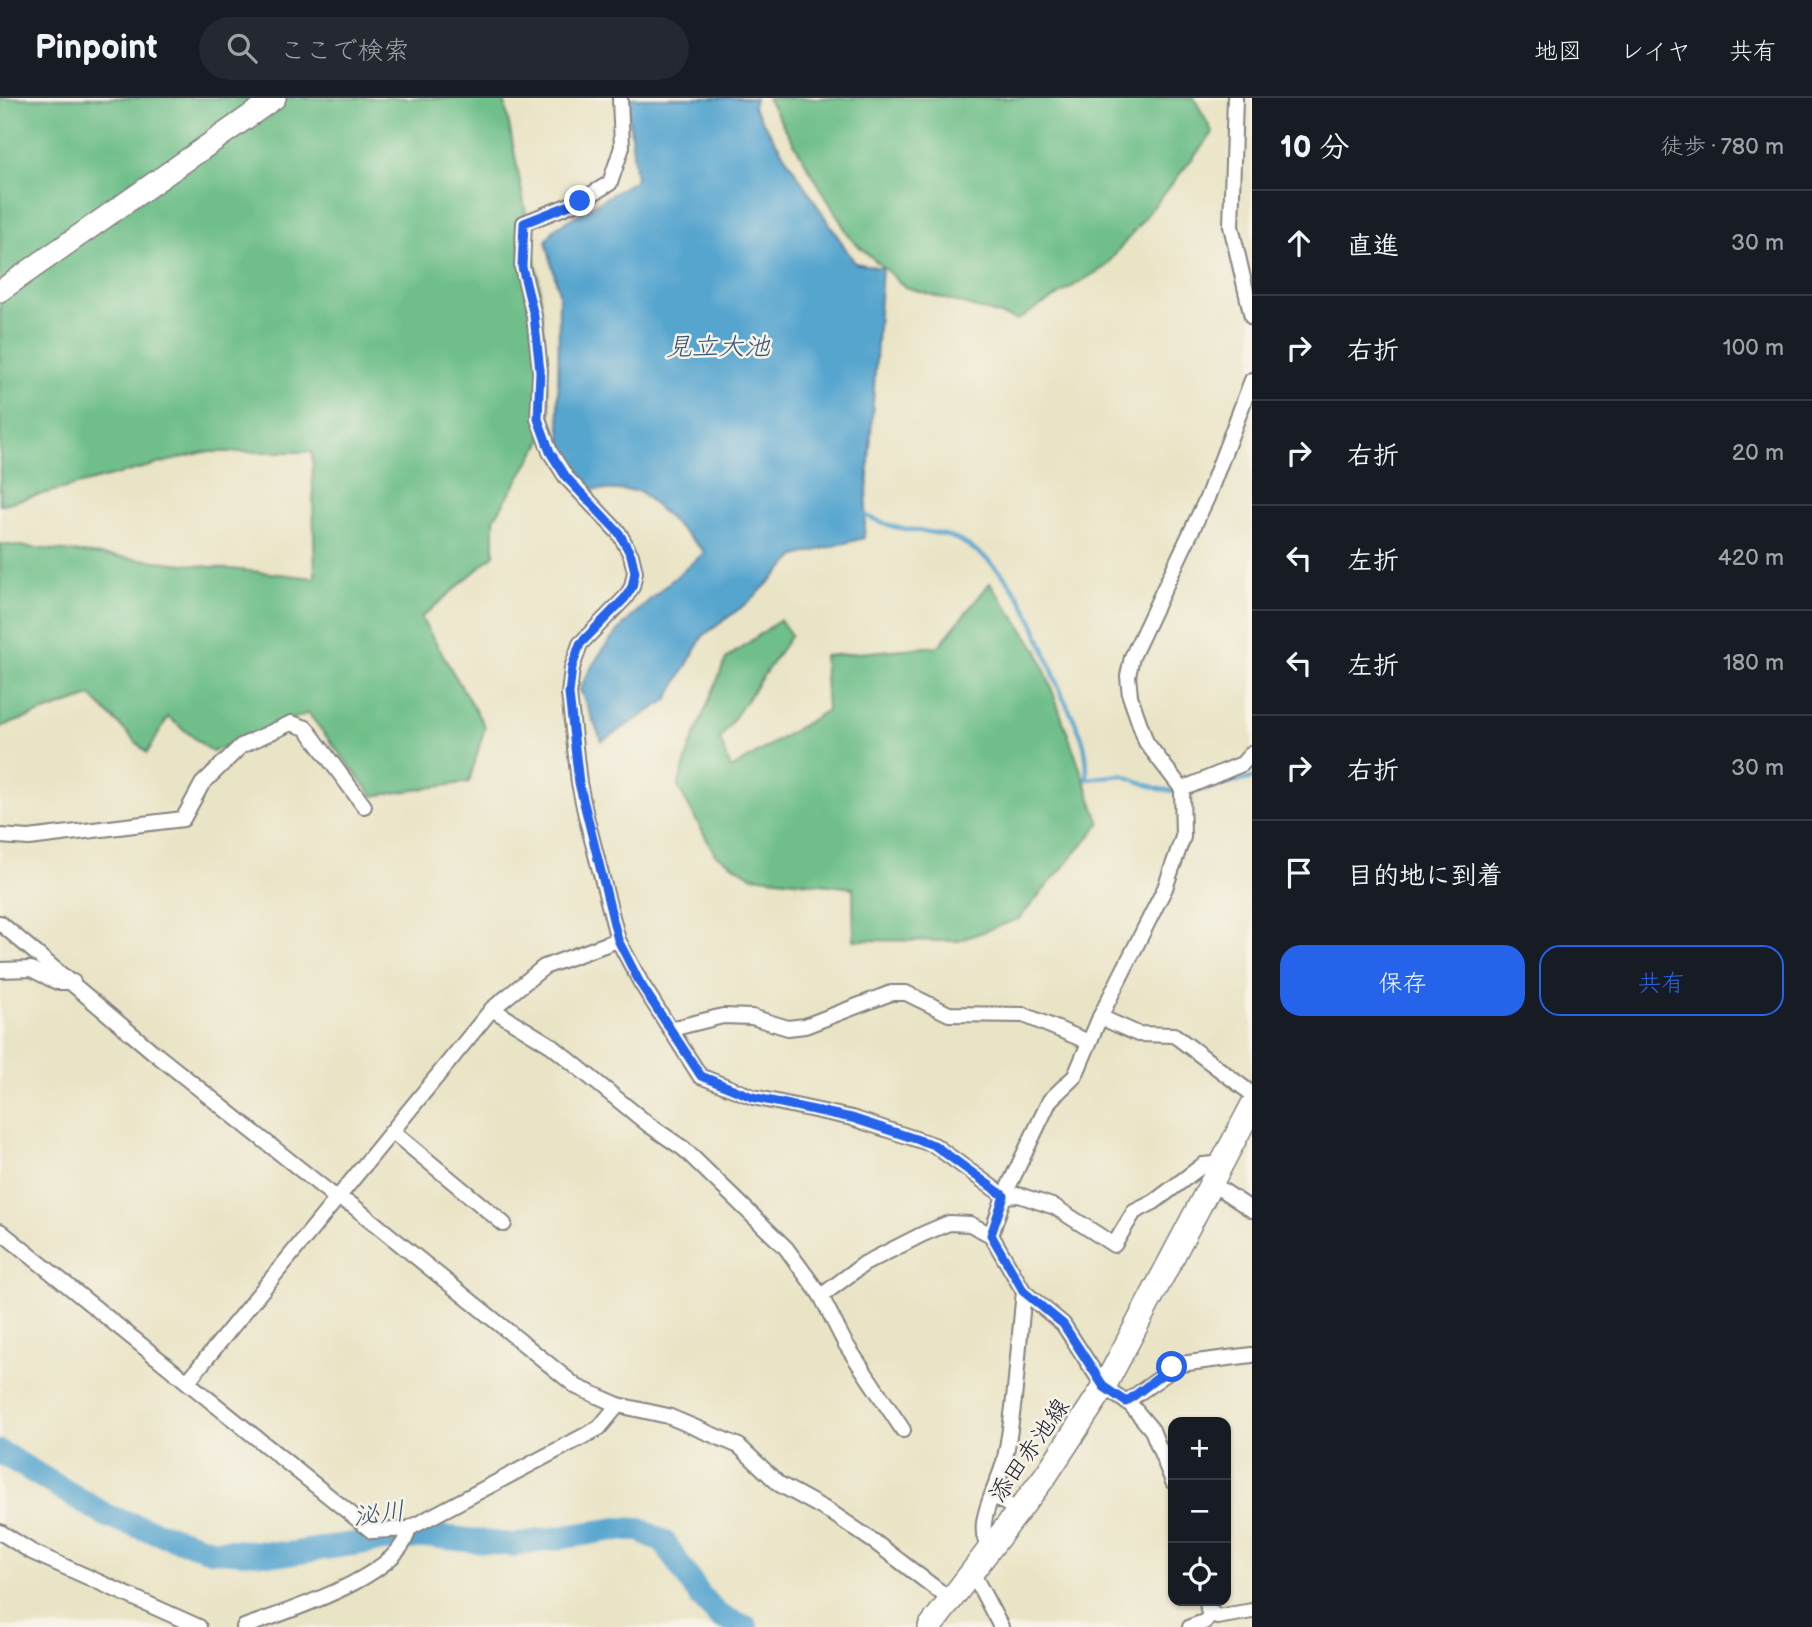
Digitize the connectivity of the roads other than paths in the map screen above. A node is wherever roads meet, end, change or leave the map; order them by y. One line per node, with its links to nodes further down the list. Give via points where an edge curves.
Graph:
1 (275, 98): 4 (street)
2 (620, 98): 12 (street, via 622,147 610,183 580,201 524,223 522,229 522,267 540,371 538,419 550,452 566,477 619,533 635,572 625,598 580,644 569,694 579,783)
3 (1235, 98): 5 (street, via 1231,226)
4 (0, 291)
5 (1252, 317)
6 (1252, 380): 8 (street, via 1207,498 1132,657 1128,676 1146,742)
7 (1252, 753): 8 (street, via 1242,764)
8 (1182, 789): 16 (street, via 1183,837 1165,888)
9 (364, 806): 10 (street, via 306,728 291,723 242,746 202,784 183,819 29,838)
10 (0, 836)
11 (0, 923): 14 (street)
12 (618, 940): 15 (street, via 544,967); 17 (street)
13 (0, 970): 14 (street, via 31,969 57,982)
14 (73, 982): 25 (street)
15 (492, 1009): 21 (street); 31 (street, via 552,1046 684,1149 786,1248)
16 (1100, 1017): 18 (street); 19 (street, via 1138,1034 1174,1035)
17 (671, 1029): 18 (street, via 723,1016 805,1027 891,993 906,993 949,1014 1024,1015); 24 (street, via 701,1076 752,1097 852,1118 934,1145)
18 (1089, 1042): 24 (street, via 1075,1076 1050,1100)
19 (1252, 1094)
20 (1252, 1106): 22 (main road, 添田赤池線)
21 (393, 1132): 25 (street); 27 (street)
22 (1223, 1163): 23 (main road, 添田赤池線); 24 (street, via 1203,1165 1134,1212 1114,1245 1055,1207 1019,1195)
23 (1213, 1184): 26 (street); 34 (main road, 添田赤池線)
24 (1004, 1196): 29 (street)
25 (335, 1197): 33 (street); 36 (street, via 352,1205 577,1387)
26 (1252, 1210)
27 (504, 1224)
28 (0, 1231): 33 (street)
29 (991, 1235): 30 (street); 31 (street, via 970,1224 948,1223 864,1264)
30 (1024, 1292): 34 (street, via 1063,1324); 39 (street, via 1005,1459)
31 (821, 1296): 37 (street, via 845,1343)
32 (1252, 1355): 35 (street, via 1180,1364)
33 (187, 1382): 42 (street, via 372,1531)
34 (1104, 1387): 35 (street); 40 (main road, 添田赤池線)
35 (1126, 1402): 38 (street, via 1152,1430)
36 (618, 1405): 42 (street, via 600,1428); 45 (street, via 668,1416 739,1446 779,1484 832,1513)
37 (903, 1430)
38 (1172, 1480)
39 (993, 1495): 40 (street); 43 (street, via 983,1530)
40 (1019, 1512): 43 (main road, 添田赤池線)
41 (0, 1532): 48 (street, via 32,1552)
42 (408, 1532): 49 (street, via 395,1554 364,1577)
43 (991, 1549): 44 (main road, 添田赤池線)
44 (973, 1574): 45 (main road, 添田赤池線); 51 (street)
45 (951, 1600): 50 (main road, 添田赤池線)
46 (1210, 1607): 47 (street, via 1217,1617); 52 (street, via 1204,1622)
47 (1252, 1611)
48 (200, 1627)
49 (244, 1627)
50 (930, 1627)
51 (1001, 1627)
52 (1190, 1627)

